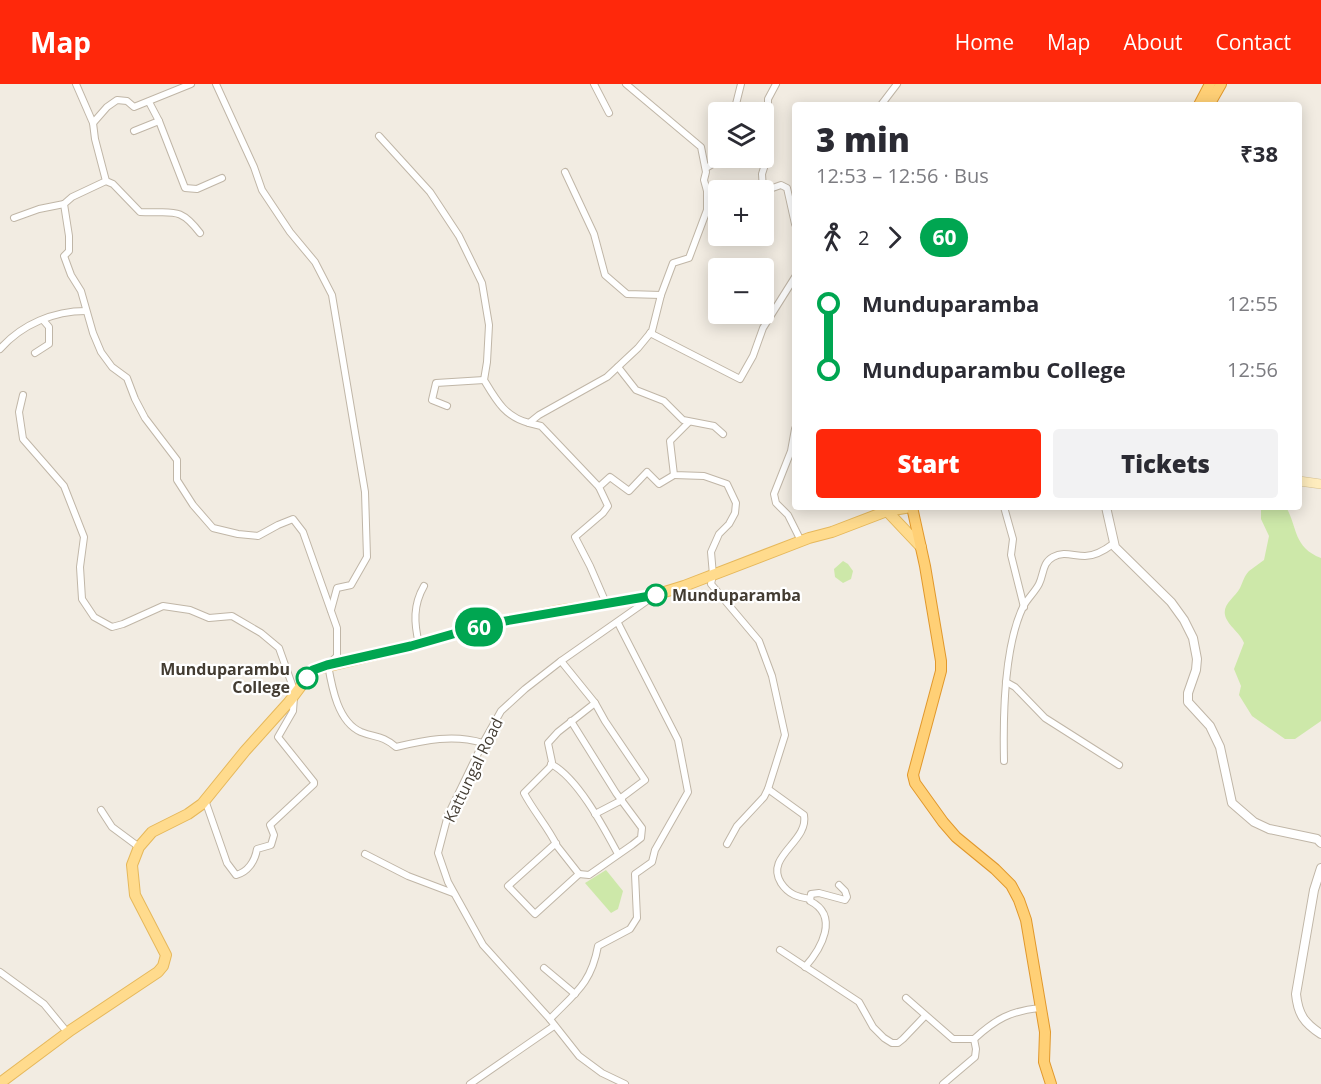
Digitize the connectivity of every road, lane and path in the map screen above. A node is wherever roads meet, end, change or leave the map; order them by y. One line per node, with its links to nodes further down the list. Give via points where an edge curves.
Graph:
1 (76, 84): 18 (street)
2 (191, 84): 11 (street)
3 (216, 84): 64 (street, via 262,190 315,262 332,295 365,492 366,556 351,585 337,588)
4 (594, 84): 16 (street)
5 (626, 84): 21 (street, via 701,147)
6 (741, 84): 12 (street)
7 (776, 84): 24 (street, via 768,99 768,155)
8 (897, 84): 13 (street)
9 (1210, 84): 14 (highway)
10 (1221, 84): 15 (highway)
11 (149, 102): 17 (street); 18 (street, via 134,107 117,100)
12 (736, 102)
13 (882, 102)
14 (1200, 102)
15 (1211, 102)
16 (609, 113)
17 (159, 121): 19 (street); 23 (street, via 185,188 197,189)
18 (93, 123): 25 (street)
19 (134, 131)
20 (380, 136): 40 (street, via 430,192 459,236 482,283 489,325)
21 (706, 168): 27 (street)
22 (565, 172): 33 (street, via 594,234 604,275 627,294)
23 (222, 178)
24 (763, 180)
25 (106, 181): 28 (street); 31 (street, via 140,212 182,213)
26 (774, 187): 29 (street, via 787,188)
27 (707, 191): 33 (street, via 707,210 688,258 673,263)
28 (64, 204): 30 (street); 34 (street, via 69,236 69,251 64,256)
29 (792, 210)
30 (14, 218)
31 (200, 233)
32 (792, 282): 36 (street, via 763,328 740,379)
33 (661, 295): 36 (street)
34 (86, 311): 35 (street, via 68,311); 64 (street, via 101,352 127,378 146,418 177,460 177,480 193,505 213,528 238,534 258,536 293,519 303,532)
35 (43, 320): 37 (street, via 28,325); 38 (street, via 49,327 49,344)
36 (652, 333): 39 (street)
37 (0, 349)
38 (35, 353)
39 (618, 367): 43 (street, via 636,390 664,401); 44 (street, via 608,377)
40 (484, 380): 42 (street, via 436,382 432,400); 44 (street, via 503,410)
41 (22, 395): 70 (street, via 19,412 23,439 64,486 84,537 80,567 82,599 94,617 112,627 163,606 209,618 232,616 279,648)
42 (447, 406)
43 (689, 422): 45 (street, via 714,426); 47 (street, via 670,441)
44 (529, 423): 50 (street, via 541,426)
45 (723, 434)
46 (792, 446): 56 (street, via 774,494)
47 (674, 475): 50 (street, via 659,483 646,472 629,491 610,477); 59 (street, via 704,476 727,484 736,503 735,513 711,552)
48 (1302, 481): 49 (main road)
49 (1321, 484)
50 (599, 487): 62 (street, via 608,506 575,537)
51 (897, 510): 55 (main road)
52 (912, 510): 58 (highway)
53 (1005, 510): 63 (street)
54 (1107, 510): 57 (street)
55 (887, 512): 56 (main road); 58 (main road)
56 (801, 541): 59 (main road)
57 (1113, 543): 63 (street, via 1086,556 1063,553 1051,558); 83 (street, via 1171,602 1193,638 1197,659 1188,702 1210,726 1220,747 1232,803 1269,829)
58 (921, 547): 99 (highway, via 940,671 913,775 915,783 956,837 1011,885 1026,920)
59 (713, 575): 61 (main road); 77 (street, via 711,584 759,642 772,675 785,735)
60 (424, 586): 66 (street, via 417,597 414,623)
61 (656, 595): 62 (main road); 65 (street, Kattungal Road)
62 (606, 603): 66 (main road, via 488,624)
63 (1024, 607): 69 (street, via 1011,648)
64 (331, 610): 68 (street, via 337,628 337,656)
65 (618, 623): 67 (street, Kattungal Road); 97 (street, via 678,740 688,792 652,862 635,874 637,918 630,929 598,946 591,973)
66 (419, 644): 68 (main road)
67 (561, 661): 71 (street); 73 (street, Kattungal Road, via 501,711)
68 (327, 665): 70 (main road, via 313,670); 73 (street, via 340,708 351,726 386,738 396,747 437,738)
69 (1006, 682): 74 (street); 76 (street, via 1045,718)
70 (295, 695): 79 (main road); 79 (street, via 293,711 278,737 314,784 270,825 274,835 271,845 256,849 256,856 241,874 232,873 227,863)
71 (595, 703): 72 (street); 78 (street, via 645,780)
72 (571, 721): 75 (street, via 548,743); 78 (street)
73 (483, 743): 91 (street, Kattungal Road, via 448,815 438,852)
74 (1004, 761)
75 (551, 764): 81 (street); 82 (street, via 524,794)
76 (1119, 765)
77 (768, 789): 84 (street); 92 (street, via 804,815 797,840 781,857 777,873 787,891)
78 (621, 799): 81 (street); 87 (street, via 642,828 641,838)
79 (205, 800): 85 (main road, via 188,814 152,832)
80 (101, 810): 85 (street, via 112,826)
81 (595, 814): 87 (street)
82 (556, 843): 89 (street); 89 (street, via 508,886 535,914)
83 (1321, 843)
84 (727, 844)
85 (140, 847): 103 (main road, via 132,865 135,895 166,955 163,966)
86 (365, 854): 91 (street)
87 (618, 854): 89 (street, via 589,875)
88 (1321, 868): 104 (street, via 1296,994 1301,1018)
89 (579, 874)
90 (839, 885): 92 (street, via 845,891 845,900 819,893 811,894)
91 (453, 893): 101 (street, Kattungal Road, via 483,945)
92 (810, 899): 94 (street, via 825,918 824,940)
93 (780, 950): 94 (street)
94 (804, 967): 100 (street, via 859,1002 873,1027 892,1043 903,1039)
95 (544, 968): 97 (street)
96 (0, 972): 103 (street, via 44,1004)
97 (575, 994): 101 (street)
98 (906, 998): 100 (street)
99 (1040, 1008): 105 (street, via 1006,1016); 110 (highway, via 1045,1032 1044,1062)
100 (925, 1016): 105 (street, via 953,1040)
101 (550, 1019): 102 (street, Kattungal Road)
102 (554, 1026): 107 (street, Kattungal Road, via 579,1056); 108 (street)
103 (68, 1032): 106 (main road)
104 (1321, 1034)
105 (974, 1039): 109 (street, via 975,1057)
106 (0, 1083)
107 (621, 1083)
108 (470, 1084)
109 (943, 1084)
110 (1051, 1084)

